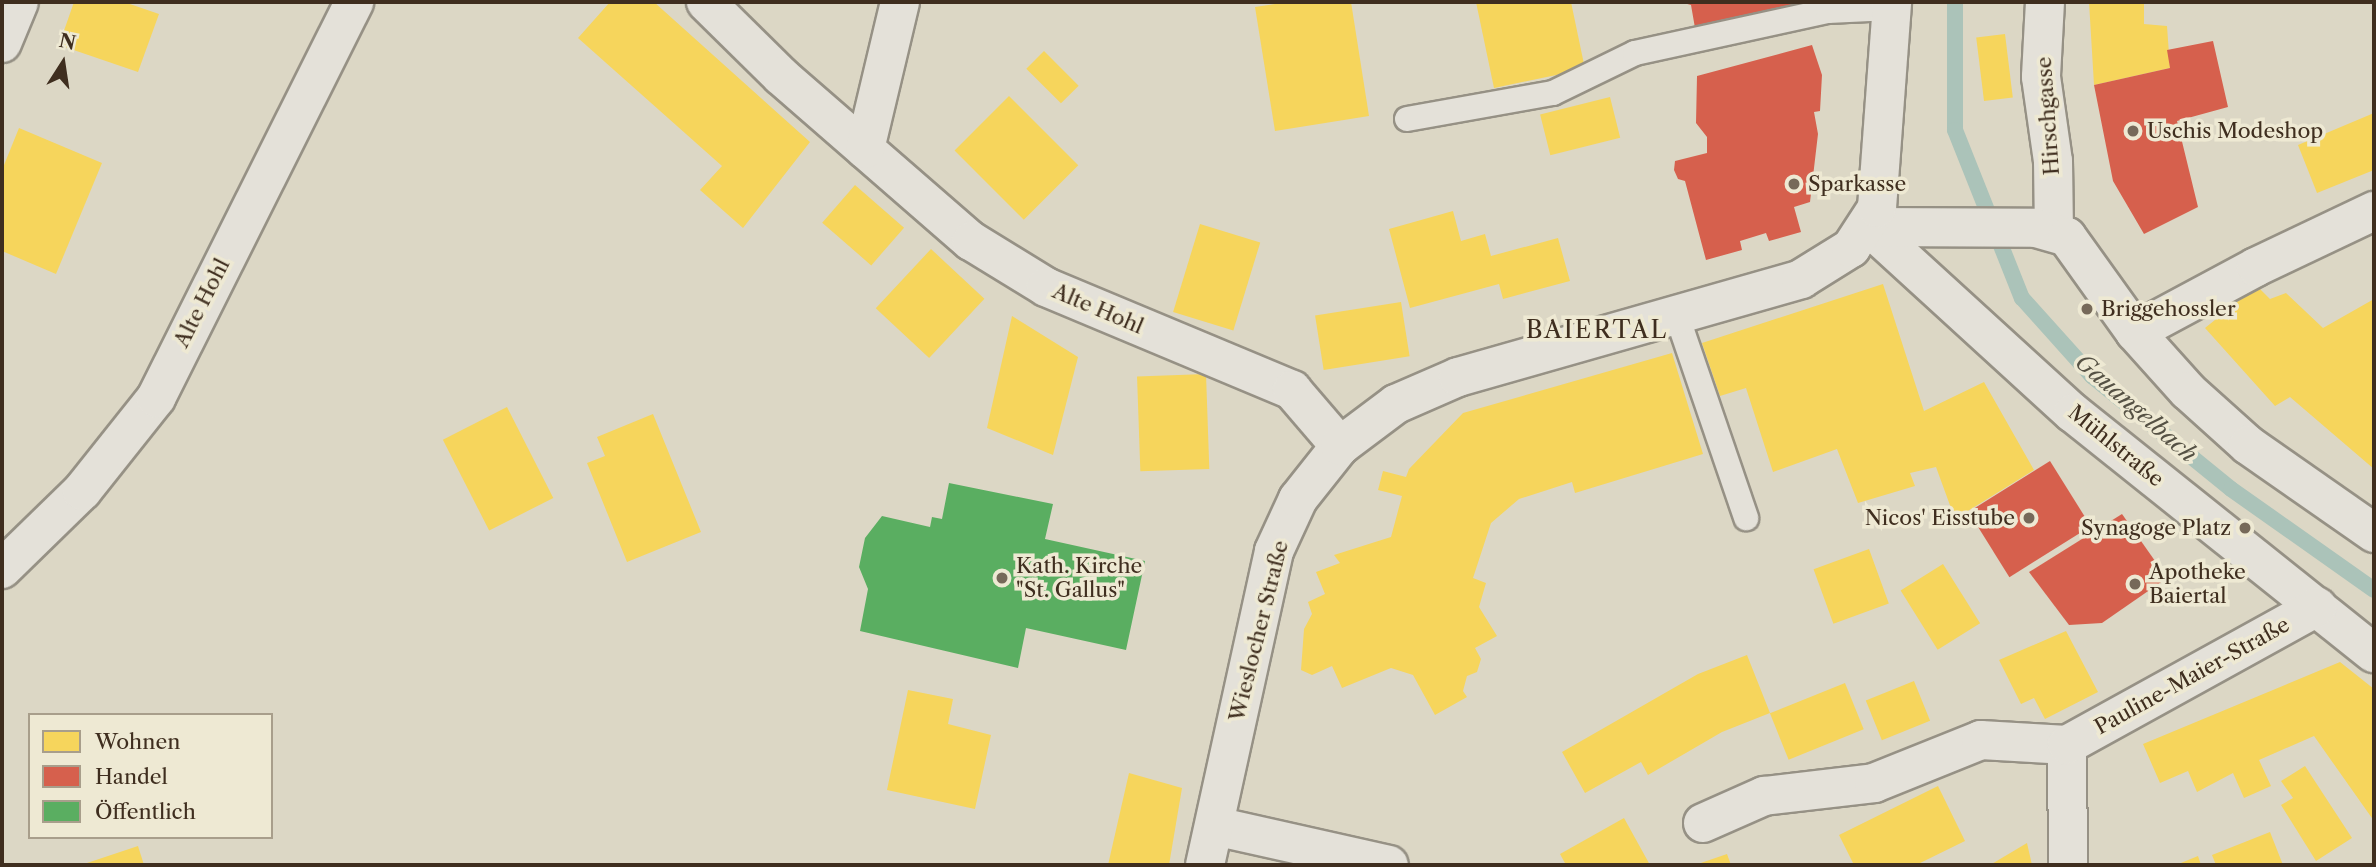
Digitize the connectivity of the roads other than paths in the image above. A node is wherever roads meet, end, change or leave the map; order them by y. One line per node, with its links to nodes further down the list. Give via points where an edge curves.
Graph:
1 (19, 2): 7 (street)
2 (354, 2): 18 (street, Alte Hohl, via 156,398 82,492)
3 (706, 2): 9 (street, Alte Hohl)
4 (900, 2): 9 (street)
5 (2045, 2): 12 (street, Hirschgasse, via 2041,77 2053,161)
6 (1892, 5): 8 (lane, via 1828,11 1635,53 1553,93); 11 (street, via 1881,179)
7 (2, 43)
8 (1407, 119)
9 (865, 149): 15 (street, Alte Hohl, via 971,242 1046,287 1292,390)
10 (2374, 211): 14 (street)
11 (1869, 227): 12 (street); 13 (street, Wieslocher Straße, via 1832,264 1801,279); 19 (street, Mühlstraße, via 2073,413)
12 (2054, 230): 14 (street, via 2077,248)
13 (1676, 313): 15 (street, Wieslocher Straße, via 1458,377 1395,404); 16 (lane)
14 (2135, 332): 17 (street, via 2188,391 2248,445)
15 (1340, 446): 23 (street, Wieslocher Straße, via 1298,499 1274,551)
16 (1746, 518)
17 (2374, 533)
18 (2, 569)
19 (2317, 607): 20 (street, Mühlstraße); 21 (street, Pauline-Maier-Straße)
20 (2374, 653)
21 (2067, 745): 22 (street, via 1981,740 1874,783 1764,796); 26 (street)
22 (1703, 823)
23 (1215, 826): 24 (street, Wieslocher Straße); 25 (street)
24 (1205, 865)
25 (1389, 865)
26 (2068, 865)

